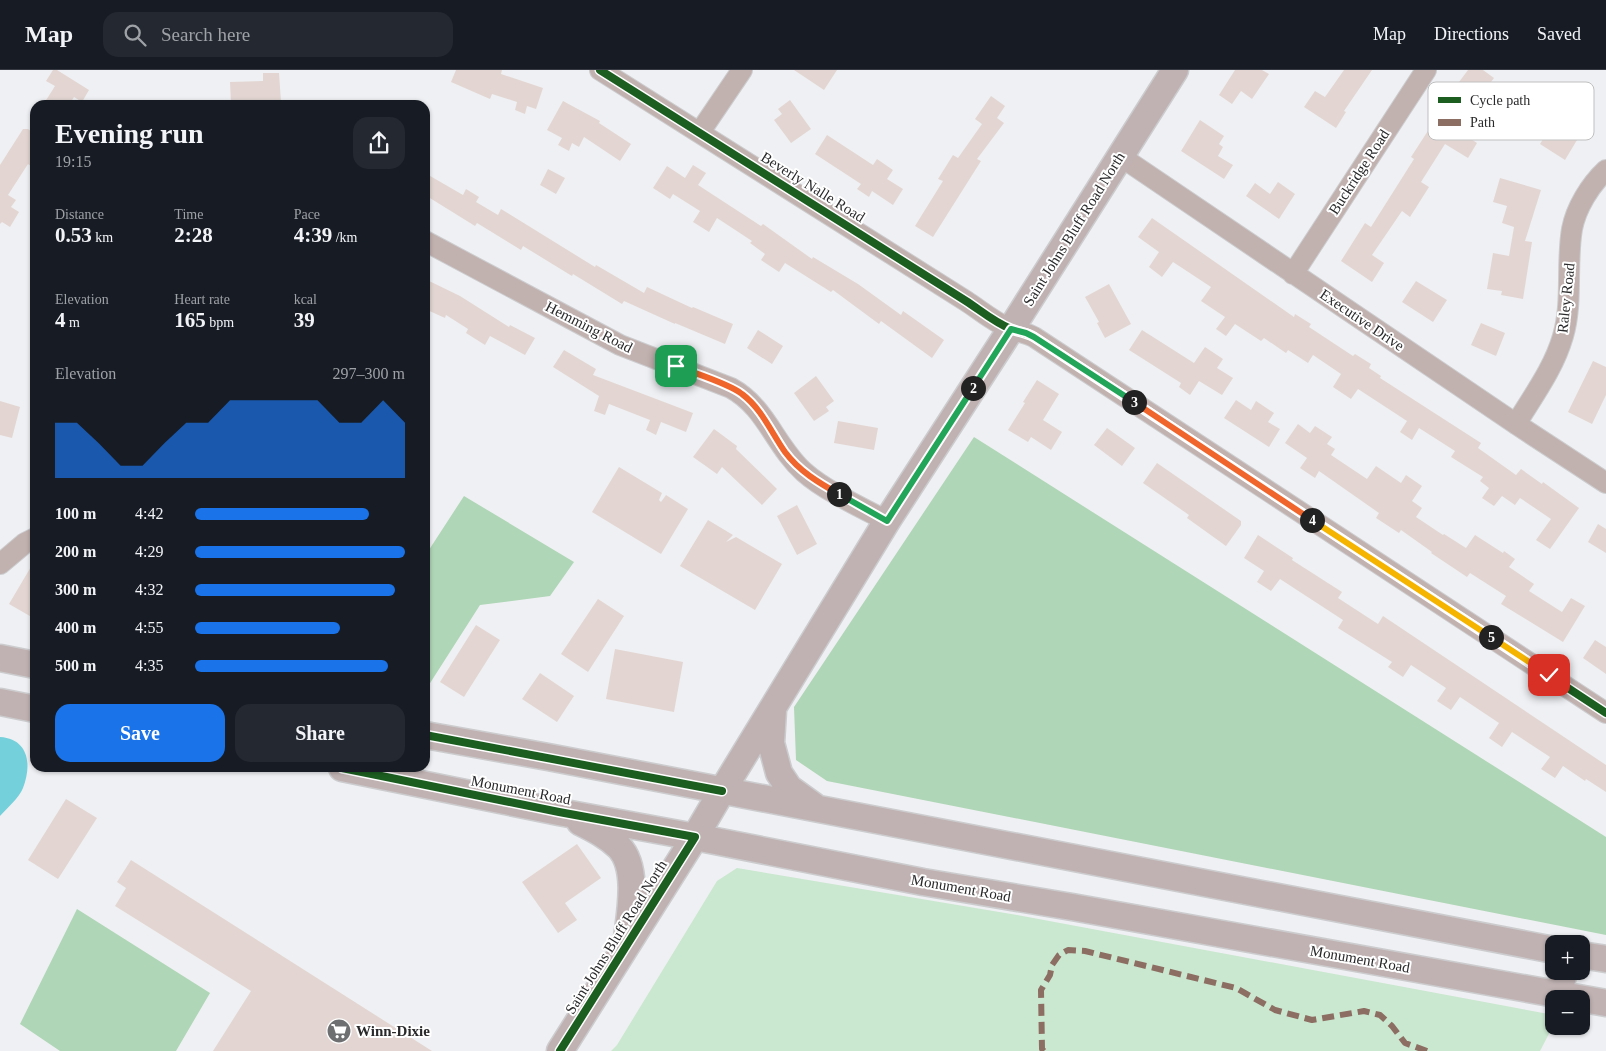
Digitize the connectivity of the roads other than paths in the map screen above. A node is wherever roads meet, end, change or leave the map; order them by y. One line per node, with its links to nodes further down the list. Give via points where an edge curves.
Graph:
1 (600, 70): 5 (street, Beverly Nalle Road)
2 (742, 70): 5 (street)
3 (1175, 70): 6 (main road, Saint Johns Bluff Road North)
4 (1426, 70): 9 (street, Buckridge Road)
5 (700, 132): 10 (street, Beverly Nalle Road)
6 (1120, 156): 9 (street, Executive Drive); 10 (main road, Saint Johns Bluff Road North)
7 (1606, 170): 11 (street, Raley Road, via 1585,195 1572,228 1567,314 1558,351)
8 (430, 244): 13 (street, Hemming Road, via 620,344 742,394 759,410 786,454 804,472)
9 (1293, 274): 11 (street, Executive Drive)
10 (1011, 329): 13 (main road, Saint Johns Bluff Road North); 21 (street, Beverly Nalle Road, via 1034,337)
11 (1516, 424): 12 (street, Executive Drive)
12 (1606, 483)
13 (887, 521): 20 (main road, Saint Johns Bluff Road North)
14 (30, 540): 15 (street)
15 (0, 564)
16 (0, 658): 17 (main road)
17 (30, 664)
18 (0, 702): 19 (main road)
19 (30, 708)
20 (773, 708): 24 (main road, Saint Johns Bluff Road North); 25 (main road, via 771,743 779,773 789,788)
21 (1606, 713)
22 (430, 736): 24 (main road)
23 (362, 772): 26 (main road, Monument Road)
24 (722, 791): 25 (main road); 27 (main road, Saint Johns Bluff Road North)
25 (819, 809): 29 (main road)
26 (559, 812): 27 (main road, Monument Road); 28 (main road, via 602,833 620,848 628,860 633,896)
27 (695, 837): 28 (main road, Saint Johns Bluff Road North); 32 (main road, Monument Road, via 923,882)
28 (626, 947): 34 (main road, Saint Johns Bluff Road North)
29 (1545, 948)
30 (1590, 956): 31 (main road)
31 (1606, 959)
32 (1561, 983): 33 (main road, Monument Road)
33 (1606, 1004)
34 (560, 1051)

